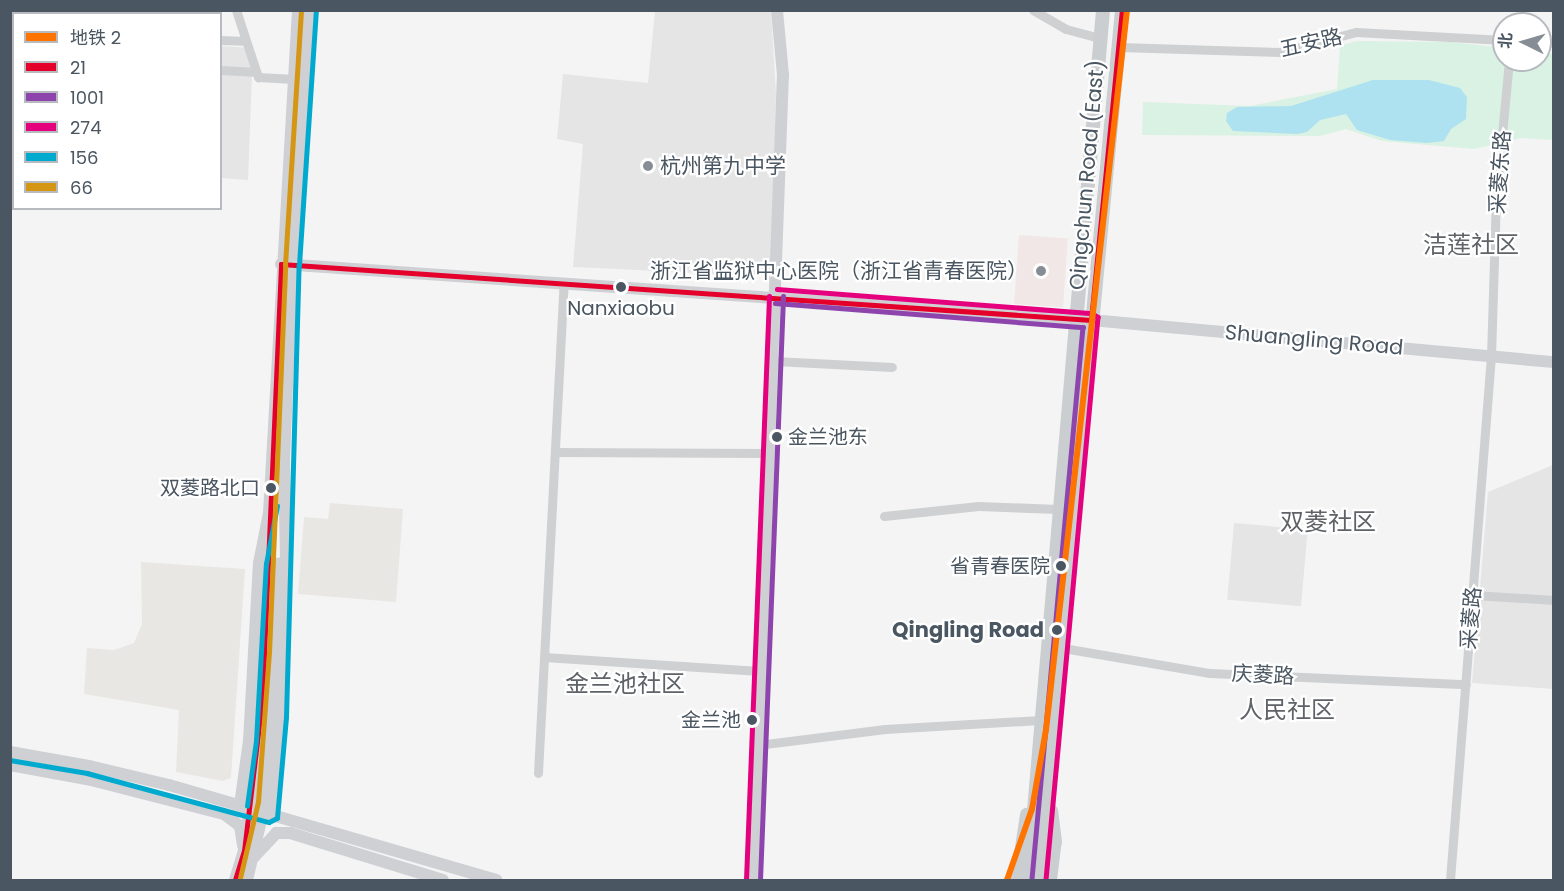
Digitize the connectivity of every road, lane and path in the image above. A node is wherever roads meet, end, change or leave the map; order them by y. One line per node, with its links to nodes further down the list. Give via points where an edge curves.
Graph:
1 (236, 10): 11 (street)
2 (298, 10): 16 (main road)
3 (309, 10): 17 (main road)
4 (777, 10): 19 (main road, via 783,75)
5 (1033, 10): 8 (street, via 1066,29)
6 (1103, 10): 8 (main road, Qingchun Road (East))
7 (1122, 10): 12 (main road, Qingchun Road (East))
8 (1100, 38): 20 (main road, Qingchun Road (East))
9 (1492, 39): 12 (street, 五安路, via 1356,32 1281,52)
10 (222, 40): 11 (street)
11 (245, 41): 14 (street)
12 (1119, 47): 21 (main road, Qingchun Road (East))
13 (222, 70): 14 (street)
14 (254, 72): 16 (street, via 258,77)
15 (1508, 72): 22 (street, 采菱东路, via 1496,198)
16 (294, 79): 17 (main road)
17 (287, 265): 18 (main road, Shuangling Road); 28 (main road); 30 (main road)
18 (564, 282): 19 (main road, Shuangling Road); 26 (street)
19 (776, 296): 20 (main road, Shuangling Road); 23 (main road)
20 (1074, 319): 21 (main road, Shuangling Road); 29 (main road, Qingchun Road (East))
21 (1091, 320): 22 (main road, Shuangling Road); 35 (main road, Qingchun Road (East))
22 (1491, 356): 24 (main road, Shuangling Road); 33 (street, 采菱路)
23 (774, 361): 25 (street); 27 (main road)
24 (1554, 362)
25 (892, 368)
26 (556, 452): 27 (street); 36 (street)
27 (769, 453): 37 (main road)
28 (284, 460): 32 (main road); 47 (main road, via 285,569)
29 (1058, 509): 31 (street, via 978,506); 39 (main road, Qingchun Road (East))
30 (269, 513): 32 (main road); 46 (main road, via 259,563 249,741)
31 (884, 516)
32 (274, 564): 49 (main road, bridge, via 265,803)
33 (1473, 595): 34 (street); 38 (street, 采菱路)
34 (1554, 600)
35 (1063, 648): 38 (street, 庆菱路, via 1210,673); 45 (main road, Qingchun Road (East))
36 (544, 657): 37 (street); 44 (street)
37 (760, 671): 40 (main road)
38 (1466, 684): 59 (street, 采菱路)
39 (1040, 720): 40 (street, via 885,729); 43 (main road, Qingchun Road (East))
40 (758, 745): 54 (main road)
41 (10, 752): 46 (main road, via 89,766)
42 (10, 765): 49 (main road, bridge, via 91,780 224,814 240,826)
43 (1037, 769): 48 (main road, Qingchun Road (East)); 55 (main road, Qingchun Road (East))
44 (538, 773)
45 (1049, 783): 48 (main road, Qingchun Road (East)); 58 (main road, Qingchun Road (East), via 1055,842)
46 (240, 804): 47 (main road)
47 (270, 814): 53 (main road)
48 (1038, 832): 56 (main road); 57 (main road)
49 (249, 854): 50 (main road, bridge); 51 (main road, bridge); 52 (main road, via 276,833 290,833)
50 (235, 880)
51 (247, 880)
52 (443, 880)
53 (496, 880)
54 (753, 880)
55 (1017, 880)
56 (1028, 880)
57 (1039, 880)
58 (1050, 880)
59 (1450, 880)

